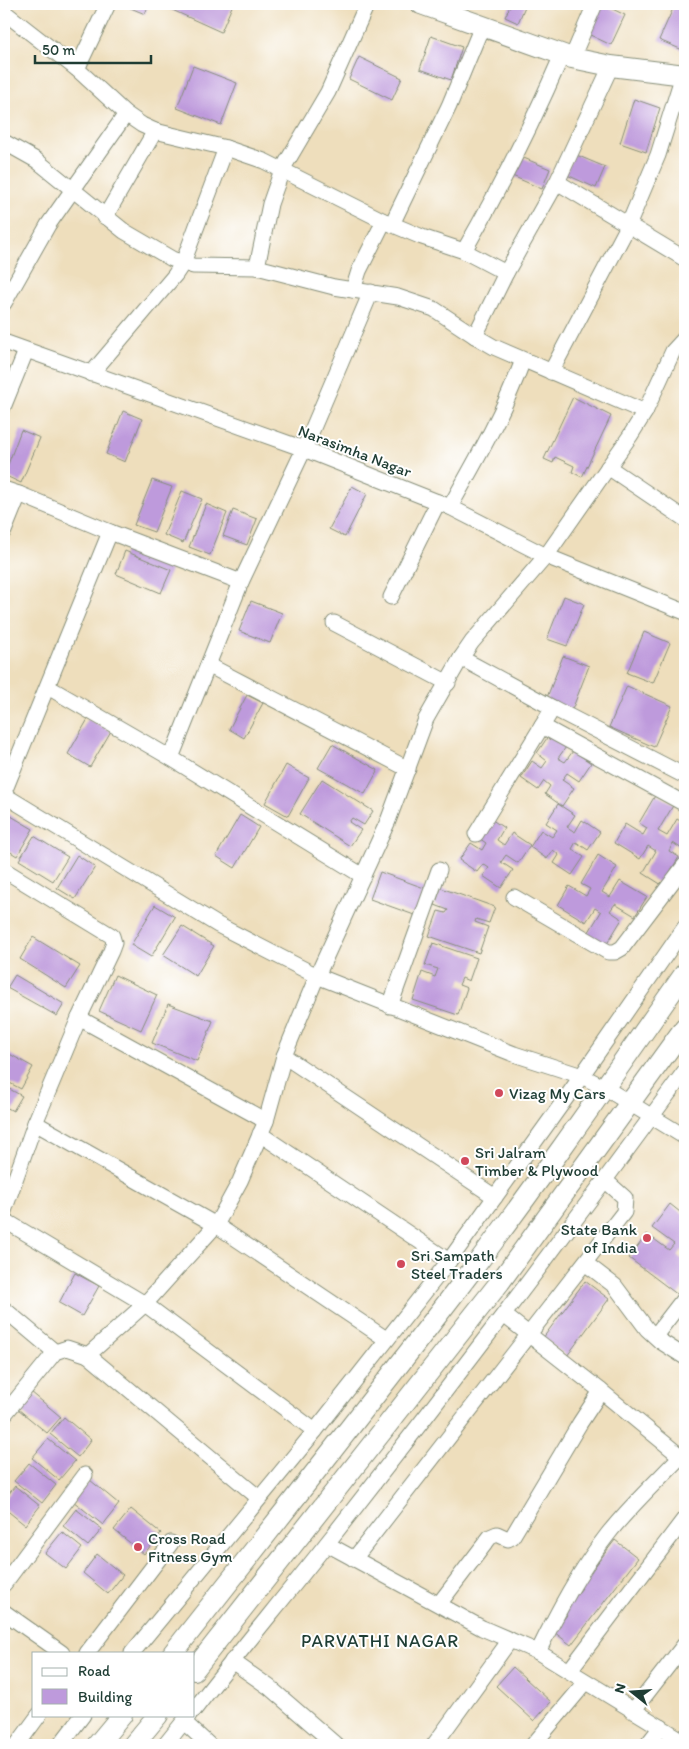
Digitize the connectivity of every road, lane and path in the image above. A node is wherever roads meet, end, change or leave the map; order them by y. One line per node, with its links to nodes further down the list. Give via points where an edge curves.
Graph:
1 (108, 4): 9 (street)
2 (367, 4): 15 (street, via 328,92)
3 (595, 4): 7 (street)
4 (429, 5): 6 (main road)
5 (4, 12): 9 (street)
6 (482, 26): 7 (main road); 19 (street, via 445,114)
7 (567, 56): 8 (main road); 21 (street, via 496,196)
8 (611, 66): 10 (main road); 16 (street)
9 (77, 69): 11 (street)
10 (684, 75): 20 (street, via 658,155)
11 (126, 114): 12 (street); 17 (street)
12 (155, 131): 14 (street); 18 (street)
13 (4, 142): 17 (street, via 36,160)
14 (226, 148): 15 (street, via 264,160); 23 (street)
15 (282, 170): 19 (street); 24 (street, via 270,204)
16 (557, 182): 20 (street); 25 (street)
17 (74, 189): 18 (street); 28 (street, via 48,225)
18 (105, 217): 23 (street, via 150,247)
19 (388, 222): 21 (street); 26 (street, via 358,271)
20 (628, 226): 22 (street); 34 (street)
21 (464, 251): 25 (street)
22 (685, 259)
23 (183, 263): 24 (street, via 193,266); 35 (street, via 166,288)
24 (257, 266): 26 (street)
25 (506, 273): 29 (street)
26 (352, 290): 27 (street)
27 (371, 292): 29 (street, via 434,309); 38 (street)
28 (4, 303)
29 (475, 336): 33 (street)
30 (685, 338): 37 (street, via 673,352)
31 (4, 342): 32 (street, Narasimha Nagar)
32 (26, 351): 35 (street, Narasimha Nagar); 36 (street)
33 (523, 360): 34 (street); 42 (street, via 507,400)
34 (551, 372): 37 (street)
35 (90, 374): 38 (street, Narasimha Nagar)
36 (4, 405)
37 (645, 412): 39 (street)
38 (304, 449): 42 (street, Narasimha Nagar); 47 (street)
39 (608, 467): 43 (street); 46 (street)
40 (4, 488): 41 (street)
41 (19, 494): 44 (street); 45 (street)
42 (444, 504): 46 (street, Narasimha Nagar); 48 (street)
43 (685, 519)
44 (4, 530)
45 (110, 532): 47 (street); 54 (street)
46 (546, 556): 49 (street, Narasimha Nagar); 51 (street)
47 (241, 582): 52 (street)
48 (391, 598)
49 (685, 612)
50 (334, 623): 53 (street)
51 (461, 658): 53 (street); 55 (street)
52 (208, 664): 57 (street); 58 (street)
53 (448, 683): 58 (street, via 426,719)
54 (48, 687): 57 (street); 60 (street)
55 (553, 708): 56 (street); 59 (street)
56 (542, 726): 61 (street); 62 (street)
57 (171, 758): 66 (street)
58 (408, 769): 66 (street)
59 (685, 776)
60 (4, 793): 70 (street, via 218,925)
61 (685, 804)
62 (476, 834)
63 (685, 865): 67 (street, via 622,948 615,952 608,952)
64 (4, 870): 72 (street, via 112,936 111,951)
65 (439, 870): 71 (street)
66 (363, 876): 70 (street)
67 (514, 897)
68 (685, 927): 76 (street)
69 (685, 973): 77 (main road)
70 (317, 976): 71 (street); 74 (street)
71 (390, 1006): 76 (street, via 514,1054)
72 (79, 1018): 80 (street); 81 (street)
73 (685, 1027): 78 (main road)
74 (284, 1056): 81 (street); 84 (street)
75 (685, 1071): 79 (street)
76 (582, 1076): 77 (street); 84 (street)
77 (605, 1088): 78 (street); 118 (main road, via 463,1281)
78 (630, 1105): 79 (street); 121 (main road, via 500,1282)
79 (651, 1118): 82 (street); 83 (street)
80 (35, 1124): 85 (street); 87 (street)
81 (263, 1128): 87 (street); 88 (street)
82 (685, 1138)
83 (606, 1181): 89 (street, via 625,1198 624,1212); 93 (street)
84 (495, 1197): 88 (street)
85 (4, 1211)
86 (4, 1220): 91 (street)
87 (216, 1225): 91 (street); 96 (street)
88 (449, 1260): 96 (street)
89 (585, 1262): 94 (street); 95 (street, via 624,1296 647,1330)
90 (685, 1297): 95 (street)
91 (145, 1304): 98 (street); 102 (street)
92 (4, 1309): 97 (street)
93 (504, 1315): 94 (street); 108 (street)
94 (529, 1335): 100 (street); 109 (street)
95 (655, 1336): 99 (street)
96 (386, 1339): 102 (street)
97 (56, 1352): 98 (street, via 68,1348); 101 (street)
98 (88, 1355): 105 (street)
99 (685, 1357)
100 (601, 1391): 103 (street); 111 (street, via 512,1537 508,1539 497,1534 490,1537)
101 (4, 1414)
102 (315, 1431): 105 (street)
103 (683, 1458): 119 (street, via 631,1507 607,1535 561,1606)
104 (85, 1475): 110 (street)
105 (259, 1498): 117 (street)
106 (685, 1518): 122 (street)
107 (172, 1543): 116 (street)
108 (327, 1544): 109 (street); 120 (street)
109 (354, 1559): 111 (street)
110 (4, 1584)
111 (439, 1604): 113 (street)
112 (4, 1612): 115 (street)
113 (510, 1640): 119 (street); 140 (street)
114 (685, 1644): 125 (street)
115 (61, 1652)
116 (88, 1652)
117 (133, 1652)
118 (173, 1652)
119 (538, 1652): 122 (street)
120 (232, 1661): 124 (street); 139 (street, via 269,1687)
121 (195, 1669)
122 (569, 1671): 123 (street)
123 (586, 1682): 125 (street); 141 (street)
124 (195, 1709)
125 (633, 1711): 131 (street)
126 (39, 1716): 133 (street)
127 (82, 1716): 134 (street)
128 (121, 1716): 135 (main road)
129 (157, 1716): 136 (main road)
130 (187, 1719): 137 (street); 138 (street)
131 (661, 1728): 132 (street); 142 (street)
132 (685, 1742)
133 (17, 1745)
134 (60, 1745)
135 (97, 1745)
136 (133, 1745)
137 (165, 1745)
138 (209, 1745)
139 (336, 1745)
140 (434, 1745)
141 (533, 1745)
142 (647, 1745)

